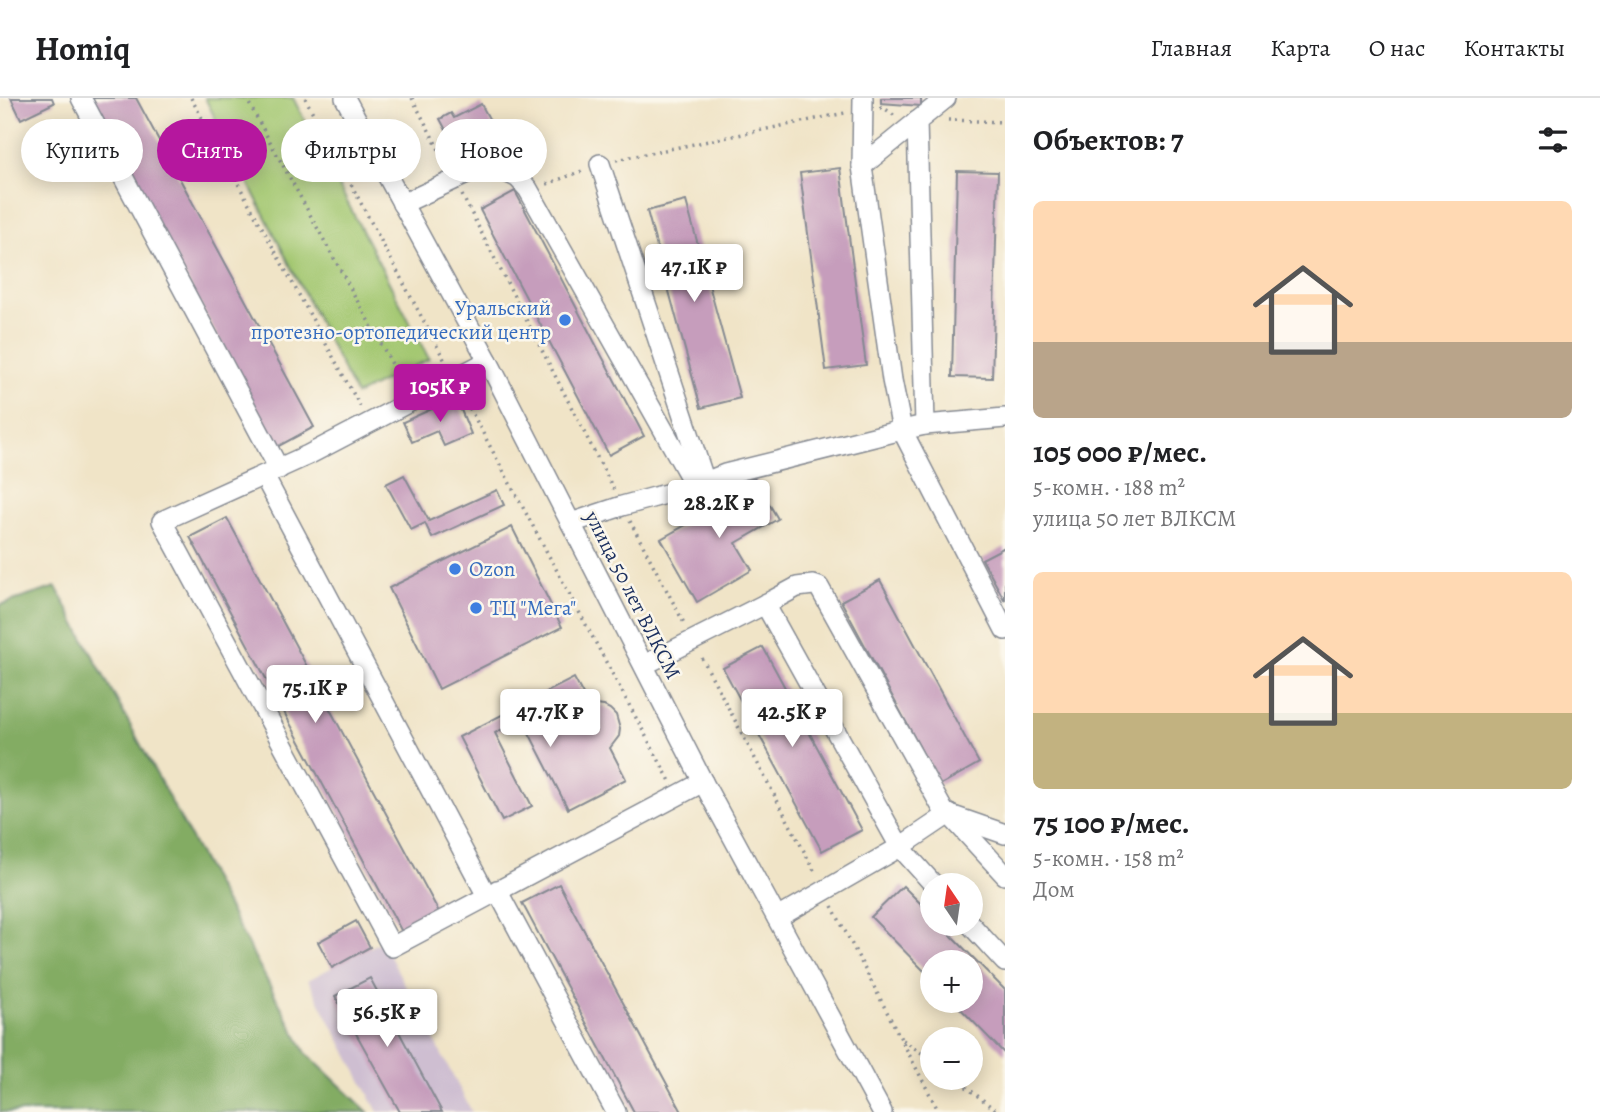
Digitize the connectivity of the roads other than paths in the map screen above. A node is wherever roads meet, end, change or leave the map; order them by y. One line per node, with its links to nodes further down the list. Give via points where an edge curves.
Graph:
1 (80, 98): 13 (street)
2 (345, 98): 8 (street, улица 50 лет ВЛКСМ)
3 (946, 98): 5 (street)
4 (863, 103): 7 (street)
5 (917, 126): 7 (street); 11 (street)
6 (600, 164): 14 (street)
7 (862, 166): 12 (street)
8 (402, 204): 9 (street, улица 50 лет ВЛКСМ); 14 (street, via 482,167 517,178)
9 (488, 361): 13 (street); 15 (street, улица 50 лет ВЛКСМ)
10 (1005, 418): 11 (street)
11 (925, 425): 12 (street)
12 (902, 430): 14 (street); 17 (street)
13 (271, 472): 25 (street); 25 (street, via 162,521 392,947)
14 (700, 484): 15 (street)
15 (571, 523): 18 (street, улица 50 лет ВЛКСМ)
16 (765, 604): 18 (street); 20 (street, via 797,587 819,587); 22 (street)
17 (1005, 630)
18 (644, 665): 19 (street, улица 50 лет ВЛКСМ)
19 (703, 782): 25 (street); 26 (street, улица 50 лет ВЛКСМ)
20 (949, 814): 21 (street); 22 (street); 24 (street)
21 (1005, 834)
22 (900, 847): 23 (street); 26 (street)
23 (923, 873)
24 (1005, 875)
25 (492, 893): 29 (street)
26 (777, 918): 30 (street, улица 50 лет ВЛКСМ)
27 (981, 936): 28 (street)
28 (1005, 962)
29 (617, 1112)
30 (882, 1112)

